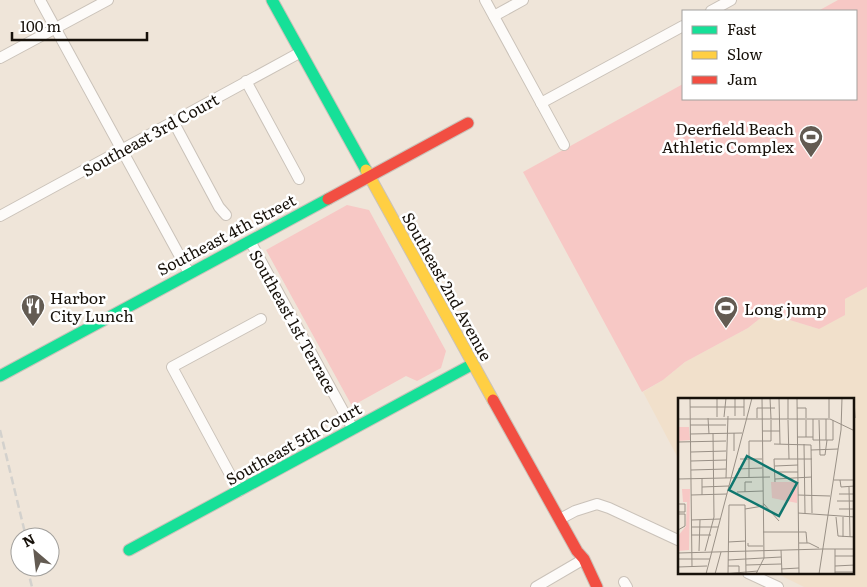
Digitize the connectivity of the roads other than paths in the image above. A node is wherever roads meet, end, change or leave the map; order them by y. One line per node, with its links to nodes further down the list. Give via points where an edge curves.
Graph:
1 (40, 0): 10 (street)
2 (108, 0): 10 (street)
3 (272, 0): 11 (street, Southeast 2nd Avenue)
4 (485, 0): 8 (street)
5 (522, 0): 8 (street)
6 (732, 0): 7 (street)
7 (713, 10)
8 (494, 16): 14 (street)
9 (682, 27): 14 (street)
10 (56, 28): 12 (street); 18 (street)
11 (301, 52): 13 (street, Southeast 3rd Court); 19 (street, Southeast 2nd Avenue)
12 (0, 58)
13 (246, 82): 15 (street, Southeast 3rd Court); 20 (street)
14 (541, 103): 17 (street)
15 (172, 121): 18 (street, Southeast 3rd Court); 21 (street)
16 (468, 123): 19 (street, Southeast 4th Street)
17 (564, 145)
18 (121, 149): 22 (street, Southeast 3rd Court); 24 (street)
19 (369, 176): 23 (street, Southeast 4th Street); 26 (street, Southeast 2nd Avenue)
20 (299, 179)
21 (226, 215)
22 (0, 216)
23 (250, 240): 24 (street, Southeast 4th Street); 28 (street, Southeast 1st Terrace)
24 (188, 273): 27 (street, Southeast 4th Street)
25 (260, 319): 29 (street, via 172,367)
26 (472, 364): 28 (street, Southeast 5th Court); 30 (street, Southeast 2nd Avenue)
27 (0, 376)
28 (353, 428): 29 (street, Southeast 5th Court)
29 (239, 491): 32 (street, Southeast 5th Court)
30 (560, 520): 31 (street, via 597,504); 33 (street, Southeast 2nd Avenue)
31 (678, 540)
32 (129, 550)
33 (584, 559): 35 (street); 36 (street, Southeast 2nd Avenue)
34 (750, 574): 37 (street)
35 (536, 587)
36 (597, 587)
37 (778, 587)

